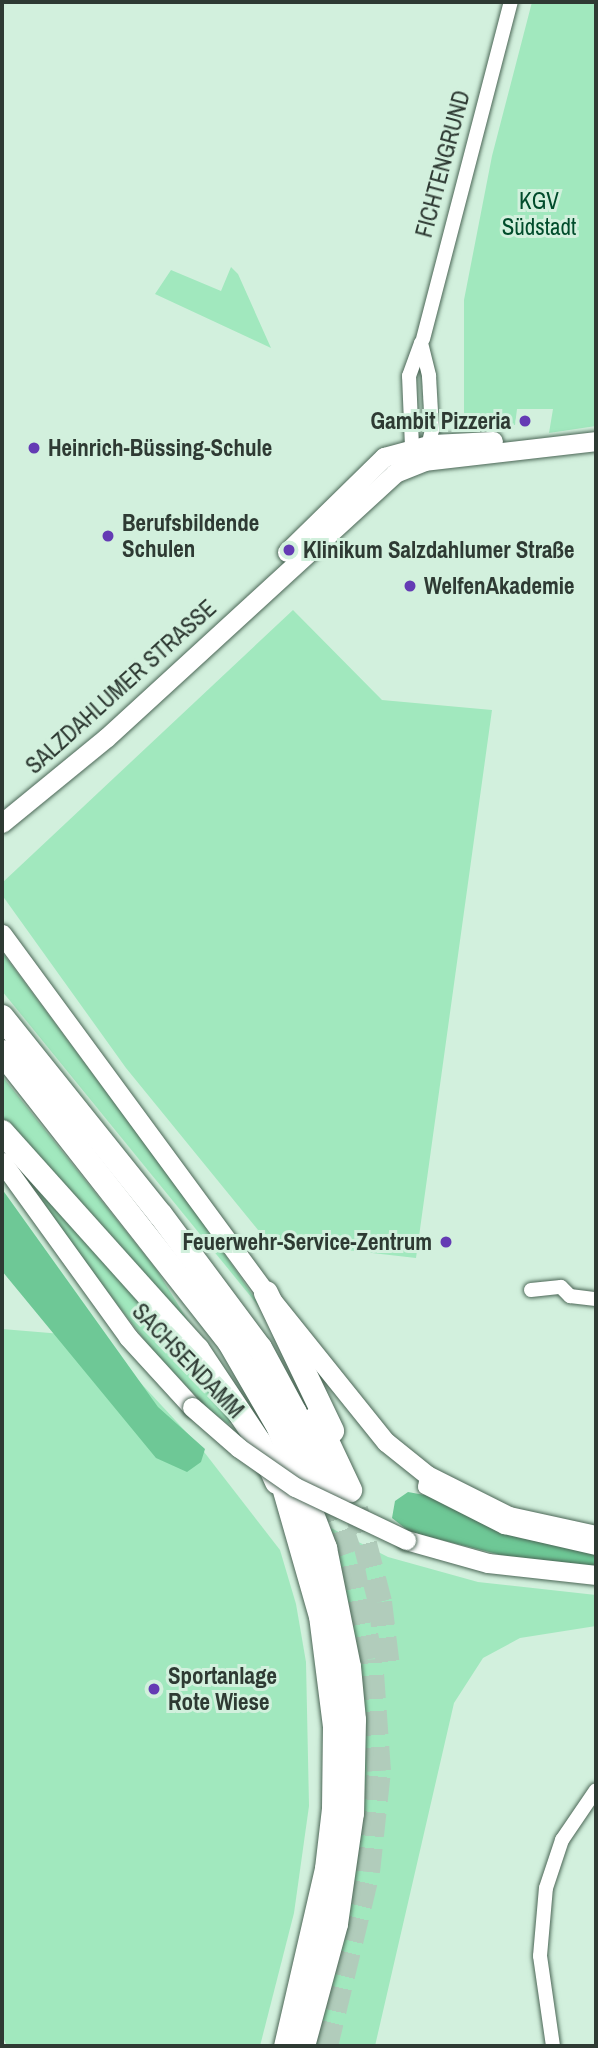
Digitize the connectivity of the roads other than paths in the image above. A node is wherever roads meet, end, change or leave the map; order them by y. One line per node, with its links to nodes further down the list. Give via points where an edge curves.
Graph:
1 (511, 2): 2 (street, FICHTENGRUND)
2 (423, 339)
3 (596, 441): 4 (street, SALZDAHLUMER STRASSE)
4 (422, 450): 4 (street, via 429,376 421,343 409,376); 5 (street, SALZDAHLUMER STRASSE, via 106,738)
5 (2, 823)
6 (2, 934): 13 (street)
7 (2, 1017): 13 (highway, via 160,1214 199,1244 266,1330 296,1379 346,1498 318,1398)
8 (2, 1052): 11 (highway)
9 (2, 1132): 16 (highway, via 197,1349 259,1442)
10 (2, 1162): 19 (street, SACHSENDAMM, bridge, via 103,1306 192,1407 295,1487 406,1540 488,1563)
11 (153, 1240): 16 (highway, via 258,1418); 22 (highway, via 230,1343 279,1428 318,1524 340,1609 354,1720 352,1813 337,1924)
12 (531, 1290): 14 (street, via 561,1287 570,1296)
13 (266, 1293): 15 (street, via 364,1419)
14 (596, 1299)
15 (427, 1475): 17 (street, via 509,1516); 18 (street, via 425,1487 492,1522 552,1541)
16 (295, 1520): 21 (highway, via 321,1616 335,1767 327,1869)
17 (596, 1535)
18 (596, 1548)
19 (596, 1575)
20 (596, 1790): 23 (street, via 562,1840 546,1888 541,1968)
21 (284, 2046)
22 (303, 2046)
23 (553, 2046)

